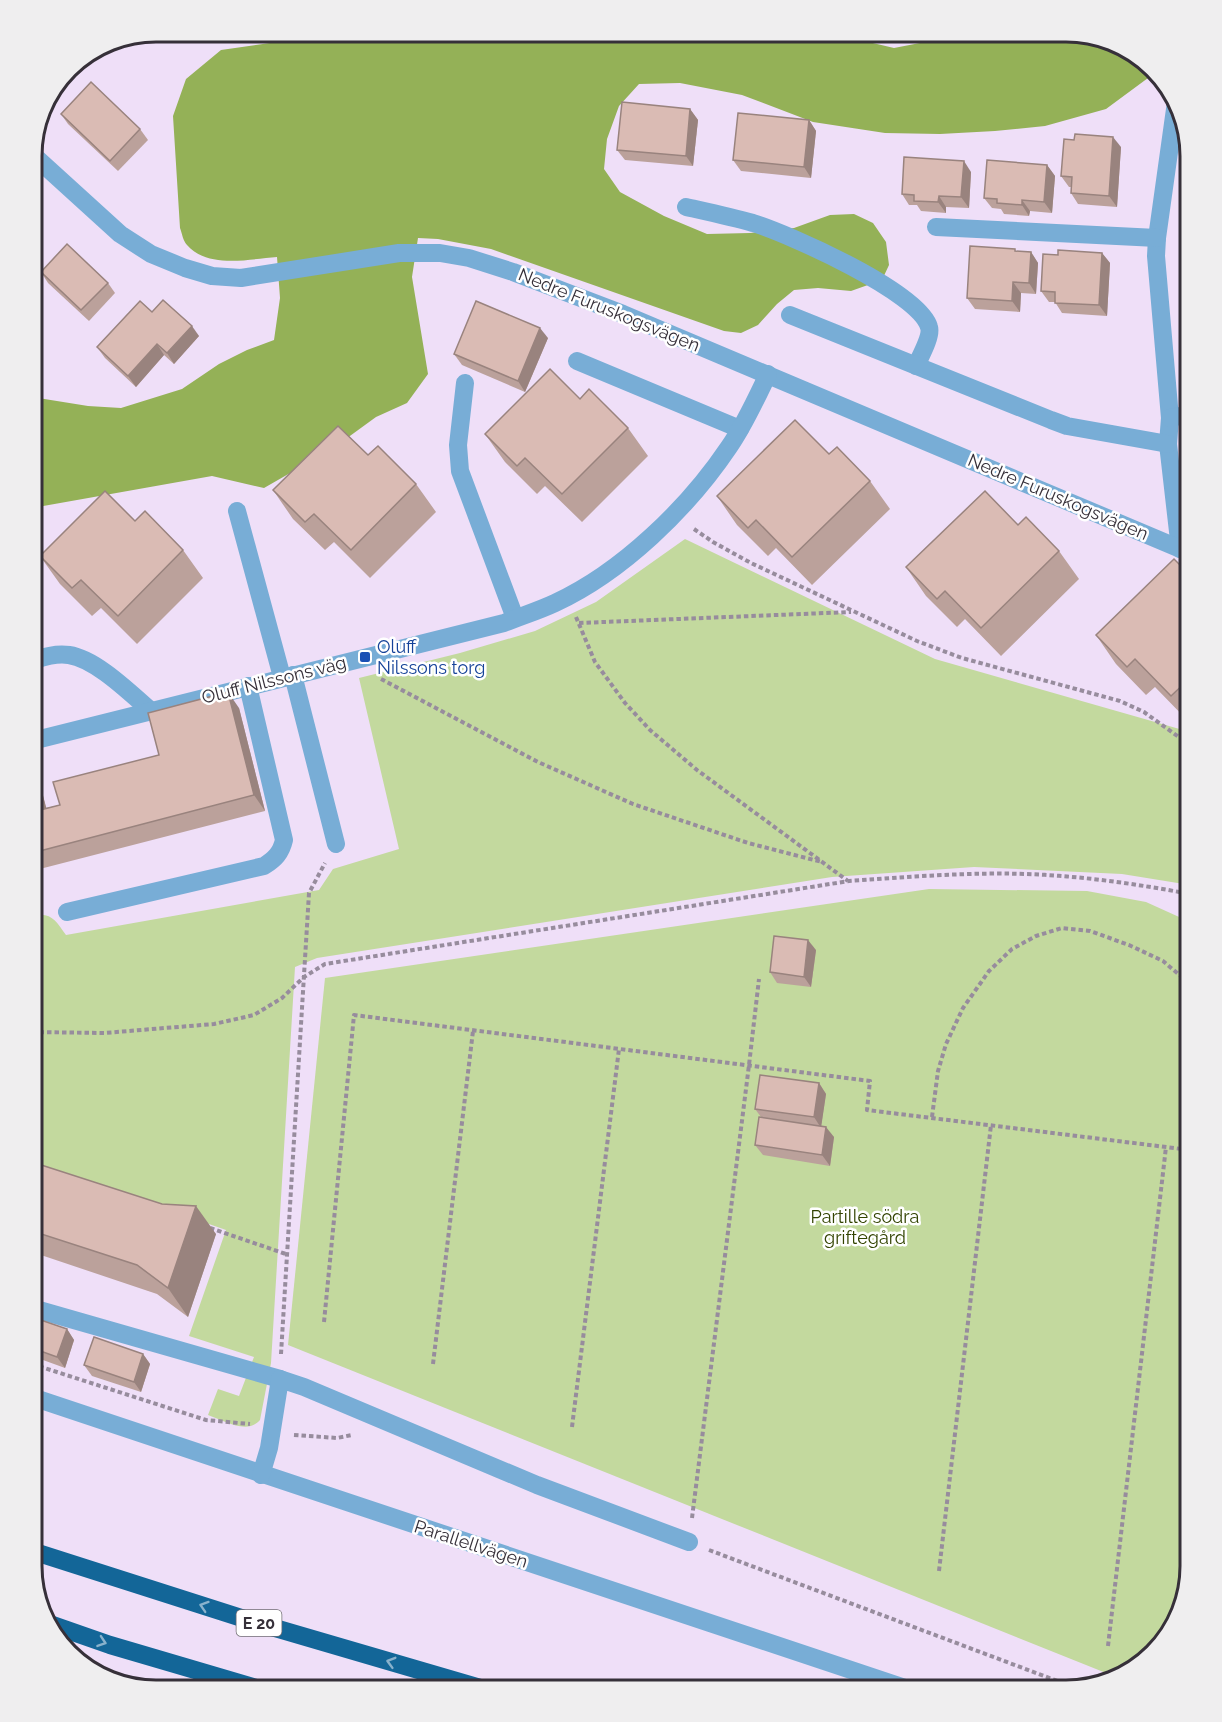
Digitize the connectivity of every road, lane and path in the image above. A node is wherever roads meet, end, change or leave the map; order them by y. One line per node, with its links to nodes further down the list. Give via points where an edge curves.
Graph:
1 (1174, 119): 5 (street)
2 (42, 163): 9 (street, Nedre Furuskogsvägen, via 120,234 151,254 212,276 241,278 399,253 469,258 623,314)
3 (686, 207): 8 (street, via 755,224 855,268 907,300 930,328)
4 (936, 227): 5 (street)
5 (1157, 238): 12 (street)
6 (790, 315): 8 (street)
7 (576, 361): 13 (street)
8 (916, 366): 14 (street, via 1067,426)
9 (768, 374): 13 (street, Oluff Nilssons väg); 18 (street, Nedre Furuskogsvägen)
10 (465, 383): 21 (street, via 458,445 460,471)
11 (1180, 416): 12 (street)
12 (1170, 418): 14 (street)
13 (740, 429): 16 (street, Oluff Nilssons väg, via 704,482)
14 (1168, 444): 17 (street)
15 (237, 511): 25 (street)
16 (674, 514): 19 (street, Oluff Nilssons väg, via 636,549); 20 (path, via 712,542)
17 (1180, 520)
18 (1180, 549)
19 (567, 597): 21 (street, Oluff Nilssons väg); 22 (path)
20 (854, 612): 22 (path); 28 (path, via 962,658 1120,700)
21 (515, 618): 24 (street, Oluff Nilssons väg)
22 (579, 622): 31 (path, via 595,662 625,704 650,730 697,770)
23 (42, 658): 27 (street, via 82,658)
24 (349, 661): 25 (street, Oluff Nilssons väg); 31 (path, via 538,762 633,804 748,843)
25 (288, 676): 26 (street, Oluff Nilssons väg); 30 (street)
26 (248, 686): 27 (street, Oluff Nilssons väg); 34 (street, via 284,840 274,860 264,867)
27 (151, 711): 29 (street, Oluff Nilssons väg)
28 (1180, 737)
29 (42, 738)
30 (336, 844): 36 (path, via 309,893)
31 (822, 862): 32 (path)
32 (849, 881): 33 (path, via 1027,874 1131,883); 36 (path, via 325,964)
33 (1180, 892)
34 (67, 912)
35 (1180, 975): 42 (path, via 1163,961 1090,931 1062,928 1011,949 989,971 963,1008 946,1044)
36 (304, 977): 39 (path, via 282,998 254,1015 214,1024 104,1033); 47 (path)
37 (759, 979): 41 (path)
38 (473, 1030): 40 (path); 49 (path, via 354,1015); 50 (path)
39 (42, 1032)
40 (619, 1049): 41 (path); 55 (path)
41 (749, 1065): 42 (path, via 870,1081 867,1110); 58 (path)
42 (932, 1118): 43 (path)
43 (992, 1125): 44 (path); 60 (path)
44 (1166, 1147): 45 (path); 62 (path)
45 (1180, 1149)
46 (208, 1228): 47 (path)
47 (286, 1254): 52 (path)
48 (42, 1311): 52 (street)
49 (324, 1322)
50 (433, 1364)
51 (42, 1367): 54 (path, via 206,1420)
52 (280, 1379): 54 (street); 58 (street, via 537,1485)
53 (42, 1400): 57 (street, Parallellvägen)
54 (273, 1427): 56 (path, via 297,1436); 57 (street)
55 (572, 1427)
56 (354, 1435)
57 (261, 1474): 65 (street, Parallellvägen)
58 (689, 1542): 66 (path)
59 (42, 1554): 64 (highway, E 20, one-way to 59)
60 (939, 1571)
61 (60, 1628): 63 (highway, one-way to 63)
62 (1108, 1647)
63 (229, 1680)
64 (453, 1680)
65 (881, 1680)
66 (1055, 1680)

